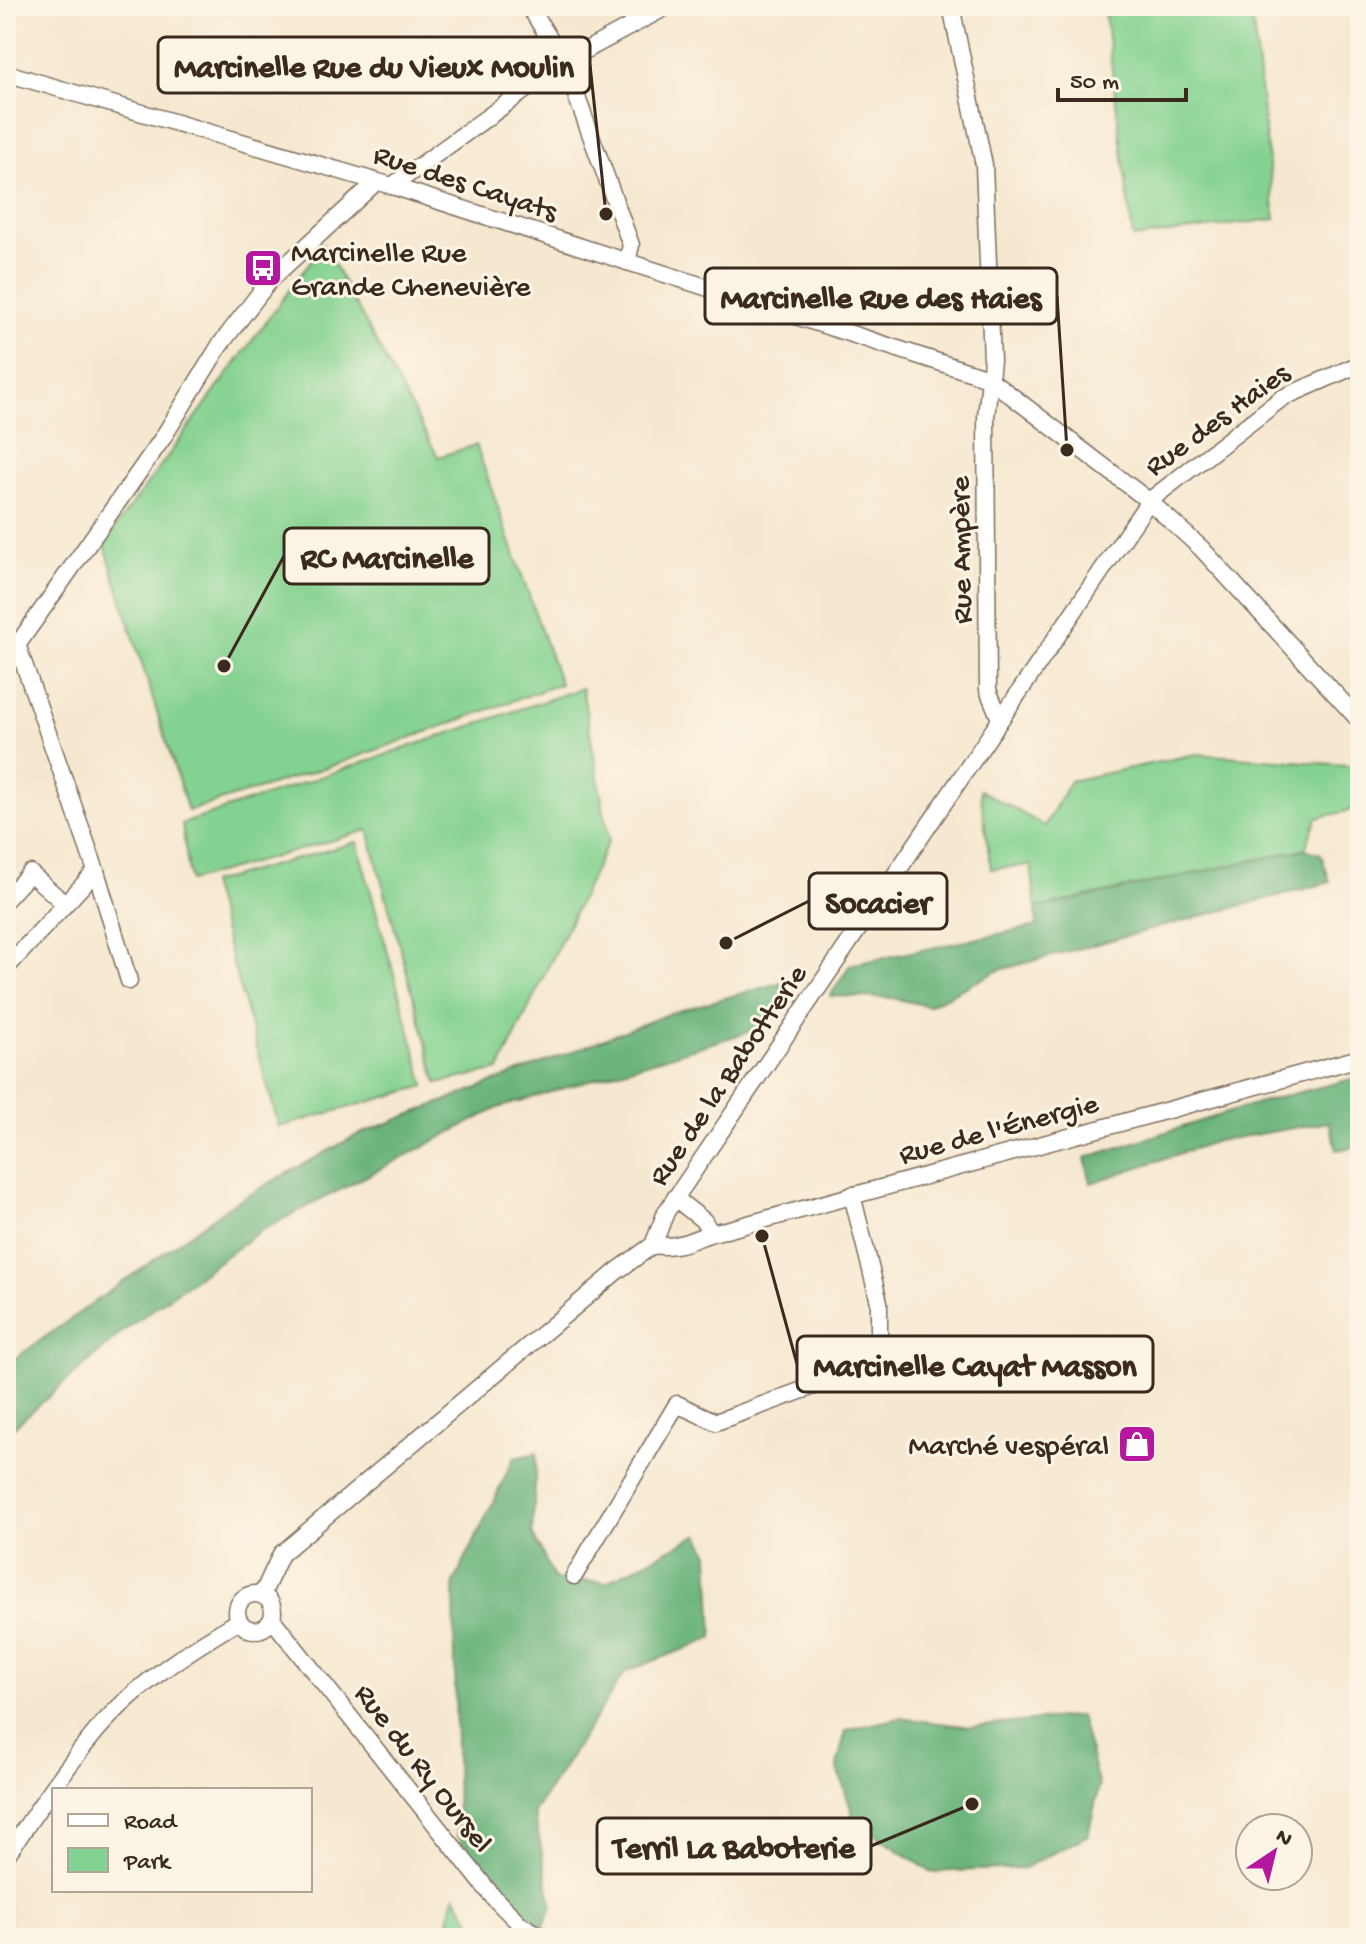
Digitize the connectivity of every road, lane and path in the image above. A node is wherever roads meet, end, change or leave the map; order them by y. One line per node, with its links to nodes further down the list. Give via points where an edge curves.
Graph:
1 (529, 6): 4 (street)
2 (668, 6): 4 (street)
3 (951, 6): 9 (street, Rue Ampère, via 984,165 992,343)
4 (564, 62): 6 (street); 7 (street, via 631,245)
5 (6, 73): 6 (street, Rue des Cayats)
6 (384, 184): 7 (street, Rue des Cayats); 11 (street, via 303,246 236,324)
7 (627, 262): 9 (street, Rue des Cayats)
8 (1360, 364): 10 (street, Rue des Haies, via 1282,398)
9 (988, 378): 10 (street, Rue des Cayats); 13 (street, Rue Ampère, via 988,690)
10 (1149, 501): 13 (street, Rue de la Babotterie); 14 (street, Rue des Cayats, via 1201,548)
11 (18, 647): 12 (street); 15 (street)
12 (6, 661)
13 (1000, 719): 22 (street, Rue de la Babotterie)
14 (1360, 721)
15 (96, 871): 17 (street); 19 (street)
16 (6, 899): 17 (street, via 30,873)
17 (65, 904): 18 (street)
18 (6, 968)
19 (129, 981)
20 (1360, 1058): 21 (street, Rue de l'Énergie)
21 (852, 1195): 23 (street, Rue de l'Énergie, via 726,1230); 25 (street, via 879,1302 879,1362 716,1422 677,1404)
22 (675, 1198): 23 (street); 24 (street, Rue de la Babotterie)
23 (709, 1230): 24 (street, Rue de l'Énergie, via 686,1244)
24 (653, 1245): 26 (street, via 281,1554)
25 (574, 1576)
26 (262, 1595): 27 (street, via 272,1607); 28 (street, via 250,1594 240,1601)
27 (272, 1619): 28 (street, via 257,1630); 32 (street, Rue du Ry Oursel, via 494,1898 521,1925)
28 (239, 1621): 29 (street, via 202,1643 110,1716)
29 (54, 1788)
30 (52, 1791): 31 (street)
31 (6, 1856)
32 (545, 1938)

